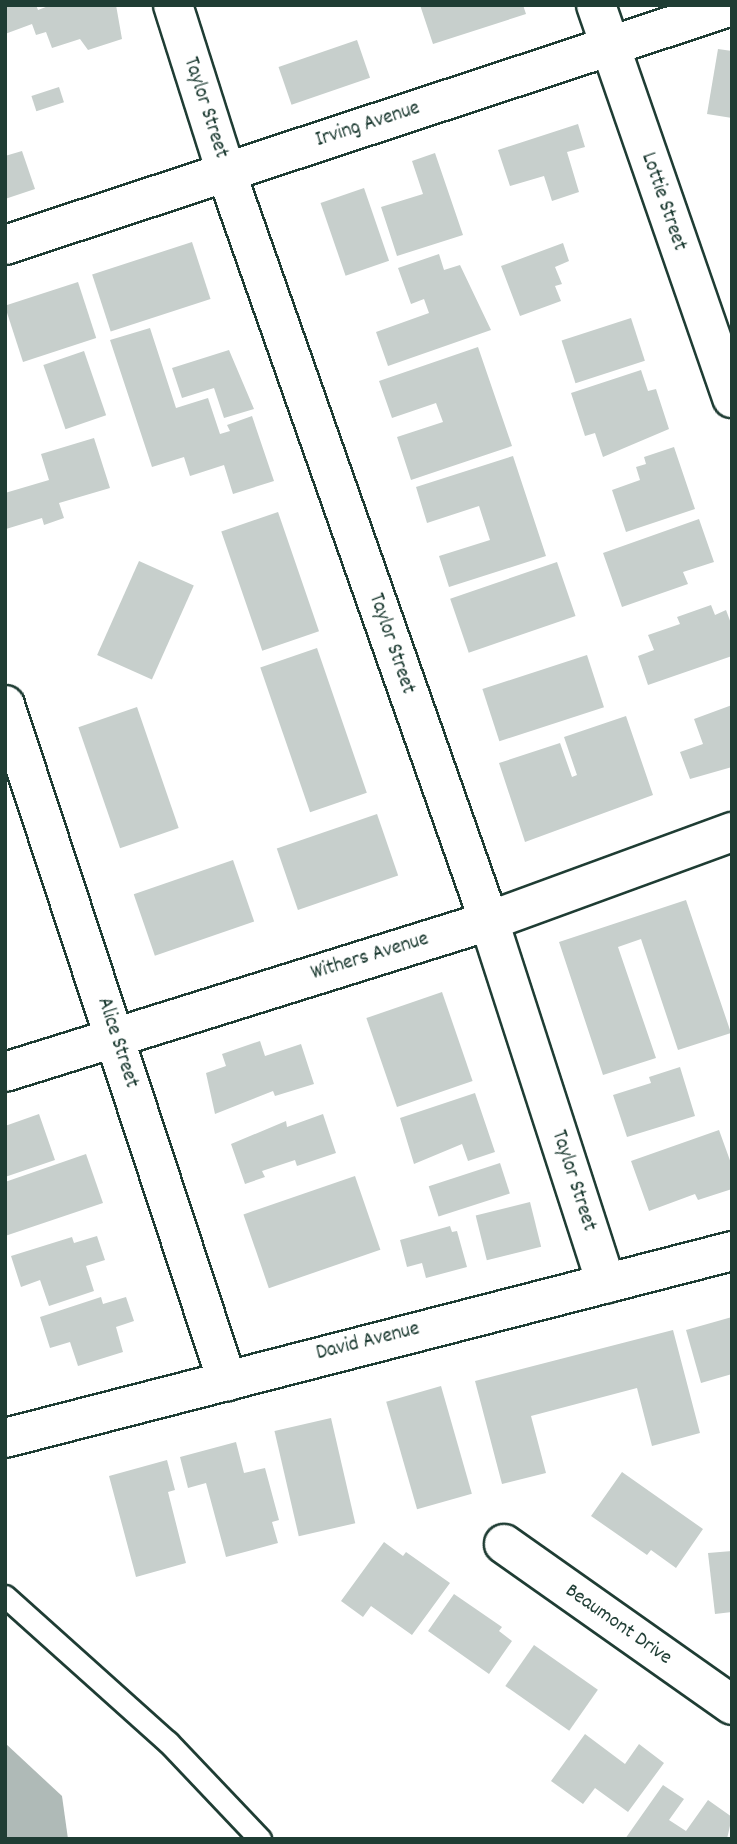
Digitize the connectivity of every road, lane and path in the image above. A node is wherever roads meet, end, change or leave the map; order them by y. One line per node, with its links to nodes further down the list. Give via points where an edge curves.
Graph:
1 (173, 5): 5 (street, Taylor Street)
2 (596, 5): 4 (street, Lottie Street)
3 (732, 6): 4 (street, Irving Avenue)
4 (609, 46): 5 (street, Irving Avenue); 7 (street, Lottie Street)
5 (226, 172): 6 (street, Irving Avenue); 10 (street, Taylor Street)
6 (5, 245)
7 (732, 398)
8 (5, 705): 11 (street, Alice Street)
9 (732, 832): 10 (street, Withers Avenue)
10 (489, 921): 11 (street, Withers Avenue); 14 (street, Taylor Street)
11 (114, 1035): 12 (street, Withers Avenue); 15 (street, Alice Street)
12 (5, 1072)
13 (732, 1251): 14 (street, David Avenue)
14 (606, 1284): 15 (street, David Avenue, via 330,1351)
15 (228, 1381): 16 (street, David Avenue)
16 (5, 1438)
17 (504, 1544): 19 (street, Beaumont Drive)
18 (5, 1596): 20 (lane, via 168,1742)
19 (732, 1705)
20 (260, 1839)

